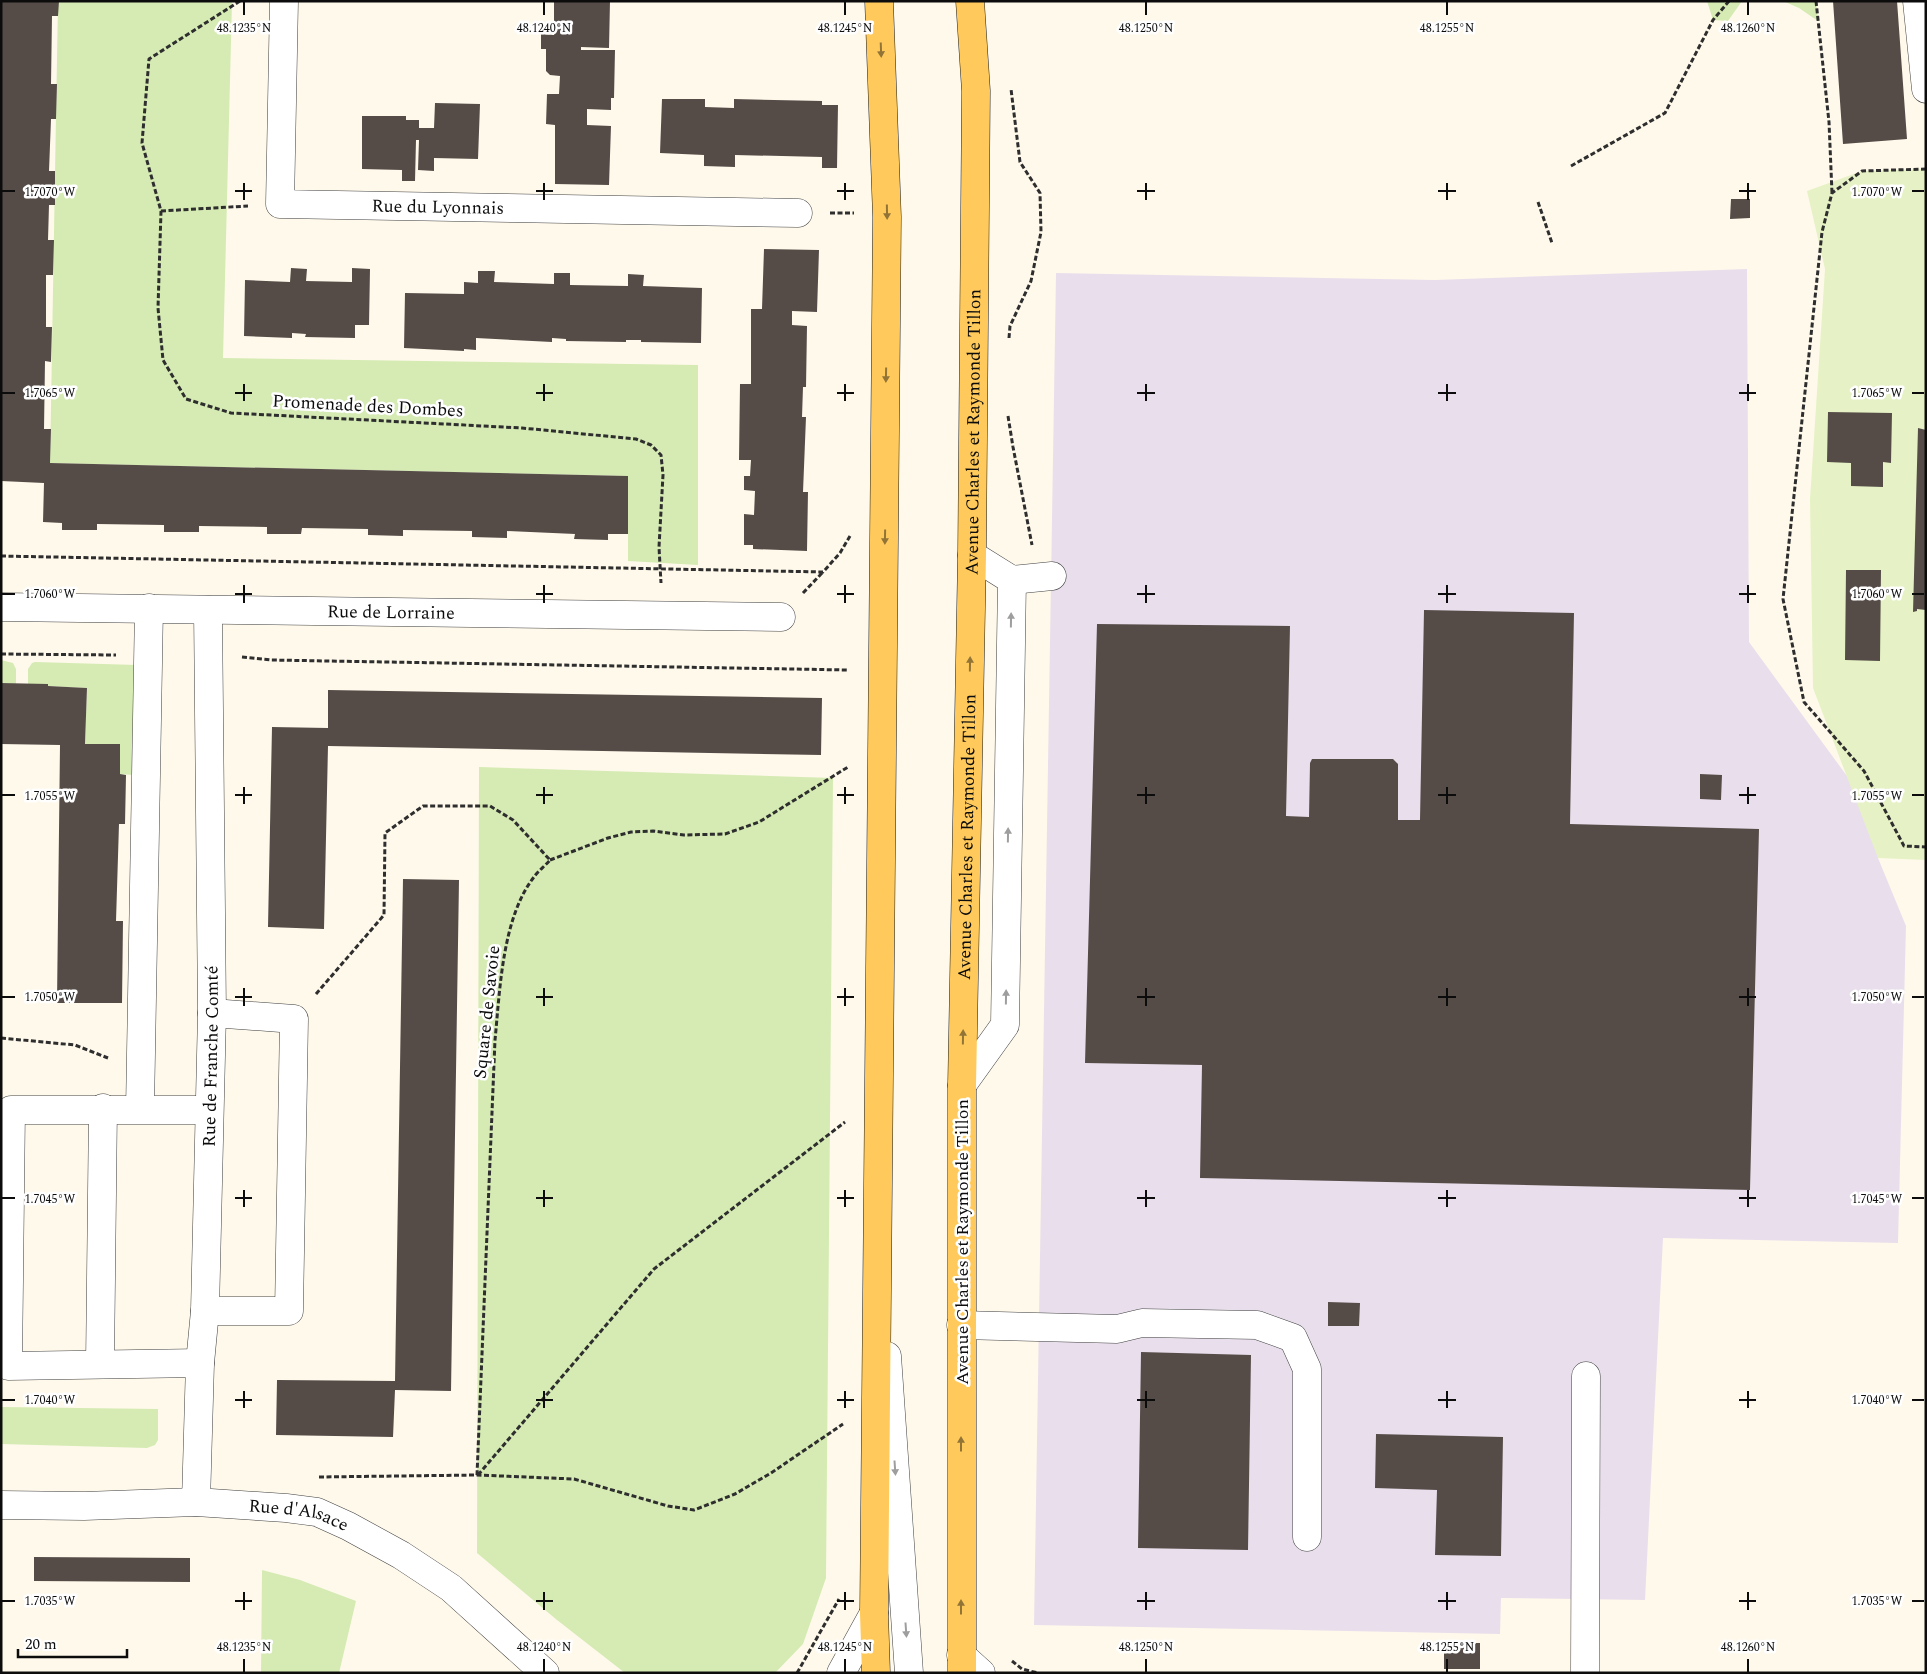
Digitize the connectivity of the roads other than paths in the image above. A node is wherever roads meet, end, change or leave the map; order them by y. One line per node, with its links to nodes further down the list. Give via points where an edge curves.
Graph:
1 (284, 1): 6 (street, Rue du Lyonnais, via 280,204)
2 (879, 1): 19 (main road, one-way to 19, via 887,217)
3 (970, 1): 7 (main road, Avenue Charles et Raymonde Tillon, via 976,91)
4 (1917, 1): 5 (street)
5 (1926, 88)
6 (798, 213)
7 (972, 555): 9 (street); 15 (main road, Avenue Charles et Raymonde Tillon, one-way to 7)
8 (1052, 576): 9 (street)
9 (1012, 580): 15 (street, one-way to 9, via 1005,1025)
10 (1, 607): 11 (street, Rue de Lorraine)
11 (149, 608): 12 (street, Rue de Lorraine); 17 (street)
12 (208, 610): 13 (street, Rue de Lorraine); 14 (street, Rue de Franche Comté)
13 (781, 617)
14 (212, 1013): 18 (street, Rue de Franche Comté); 20 (street, via 294,1020 289,1312)
15 (962, 1085): 21 (main road, Avenue Charles et Raymonde Tillon)
16 (104, 1108): 17 (street); 23 (street); 23 (street, via 12,1110 8,1366)
17 (140, 1109): 18 (street)
18 (209, 1110): 20 (street, Rue de Franche Comté)
19 (878, 1228): 28 (main road); 33 (street, one-way to 33)
20 (205, 1311): 22 (street, Rue de Franche Comté)
21 (961, 1325): 27 (street, via 1117,1329 1142,1323 1257,1325 1294,1338 1307,1369); 29 (main road, Avenue Charles et Raymonde Tillon, one-way to 21)
22 (200, 1363): 23 (street); 25 (street, Rue de Franche Comté)
23 (100, 1364)
24 (1586, 1376): 35 (street)
25 (196, 1502): 26 (street, Rue d'Alsace); 30 (street, Rue d'Alsace, via 317,1512 348,1526 451,1588)
26 (1, 1505)
27 (1307, 1537)
28 (874, 1613): 31 (street); 32 (main road)
29 (961, 1664): 34 (street)
30 (545, 1673)
31 (841, 1673)
32 (876, 1673)
33 (909, 1673)
34 (981, 1673)
35 (1585, 1673)

